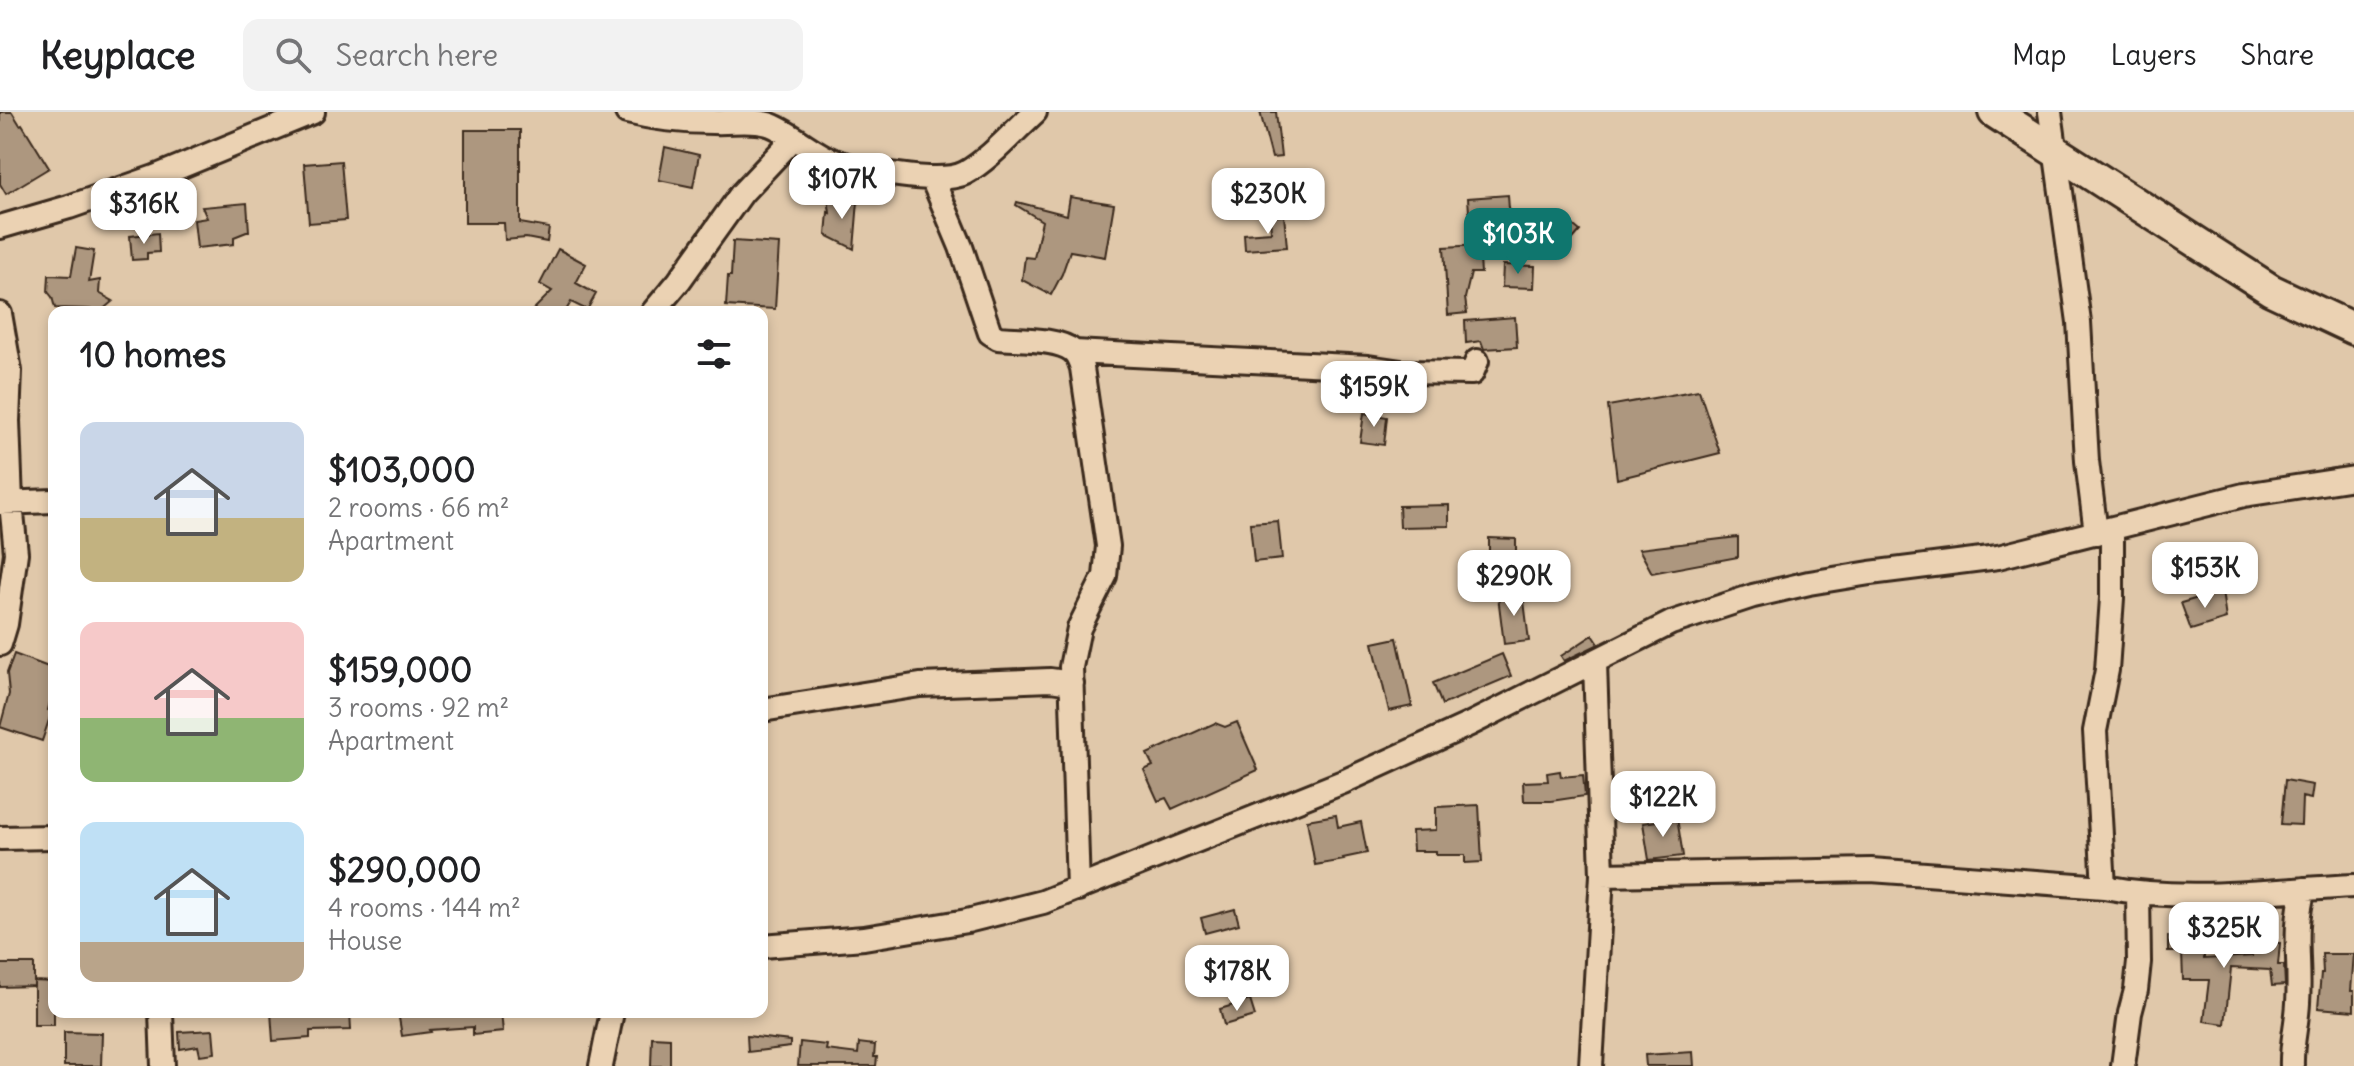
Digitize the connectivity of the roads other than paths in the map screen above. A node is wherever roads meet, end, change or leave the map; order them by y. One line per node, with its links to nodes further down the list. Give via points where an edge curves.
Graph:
1 (313, 112): 9 (street, via 155,177)
2 (627, 112): 6 (street, via 685,122 755,122)
3 (1035, 112): 8 (street, via 980,163 960,175)
4 (1994, 112): 7 (street)
5 (2050, 112): 7 (street)
6 (793, 139): 8 (street, via 832,160); 10 (street, via 742,193)
7 (2054, 150): 12 (street, via 2271,290); 18 (street, via 2079,322 2087,461)
8 (932, 178): 13 (street, via 990,333 1056,343)
9 (0, 227)
10 (658, 306)
11 (0, 314): 17 (street, via 10,371)
12 (2354, 329)
13 (1074, 352): 14 (street, via 1401,372 1472,373); 21 (street, via 1082,368 1108,546 1105,576 1079,628)
14 (1477, 361)
15 (2354, 478): 18 (street, via 2244,495)
16 (48, 501): 17 (street)
17 (6, 503): 19 (street, via 16,553)
18 (2104, 531): 20 (street, via 1998,557 1870,573 1753,596 1671,623); 27 (street, via 2112,598 2107,670 2095,731)
19 (0, 644)
20 (1595, 663): 25 (street); 28 (street, via 1343,782)
21 (1072, 683): 22 (street, via 920,685); 28 (street)
22 (768, 709)
23 (48, 837): 24 (street)
24 (0, 838)
25 (1602, 875): 27 (street, via 1871,870); 36 (street)
26 (2354, 886): 29 (street)
27 (2104, 887): 30 (street)
28 (1078, 889): 31 (street, via 967,921 864,938)
29 (2304, 889): 30 (street, via 2203,896); 38 (street, via 2296,940 2299,1000)
30 (2138, 893): 37 (street, via 2138,976)
31 (768, 946)
32 (161, 1018): 34 (street)
33 (611, 1018): 35 (street)
34 (163, 1066)
35 (601, 1066)
36 (1591, 1066)
37 (2123, 1066)
38 (2292, 1066)

